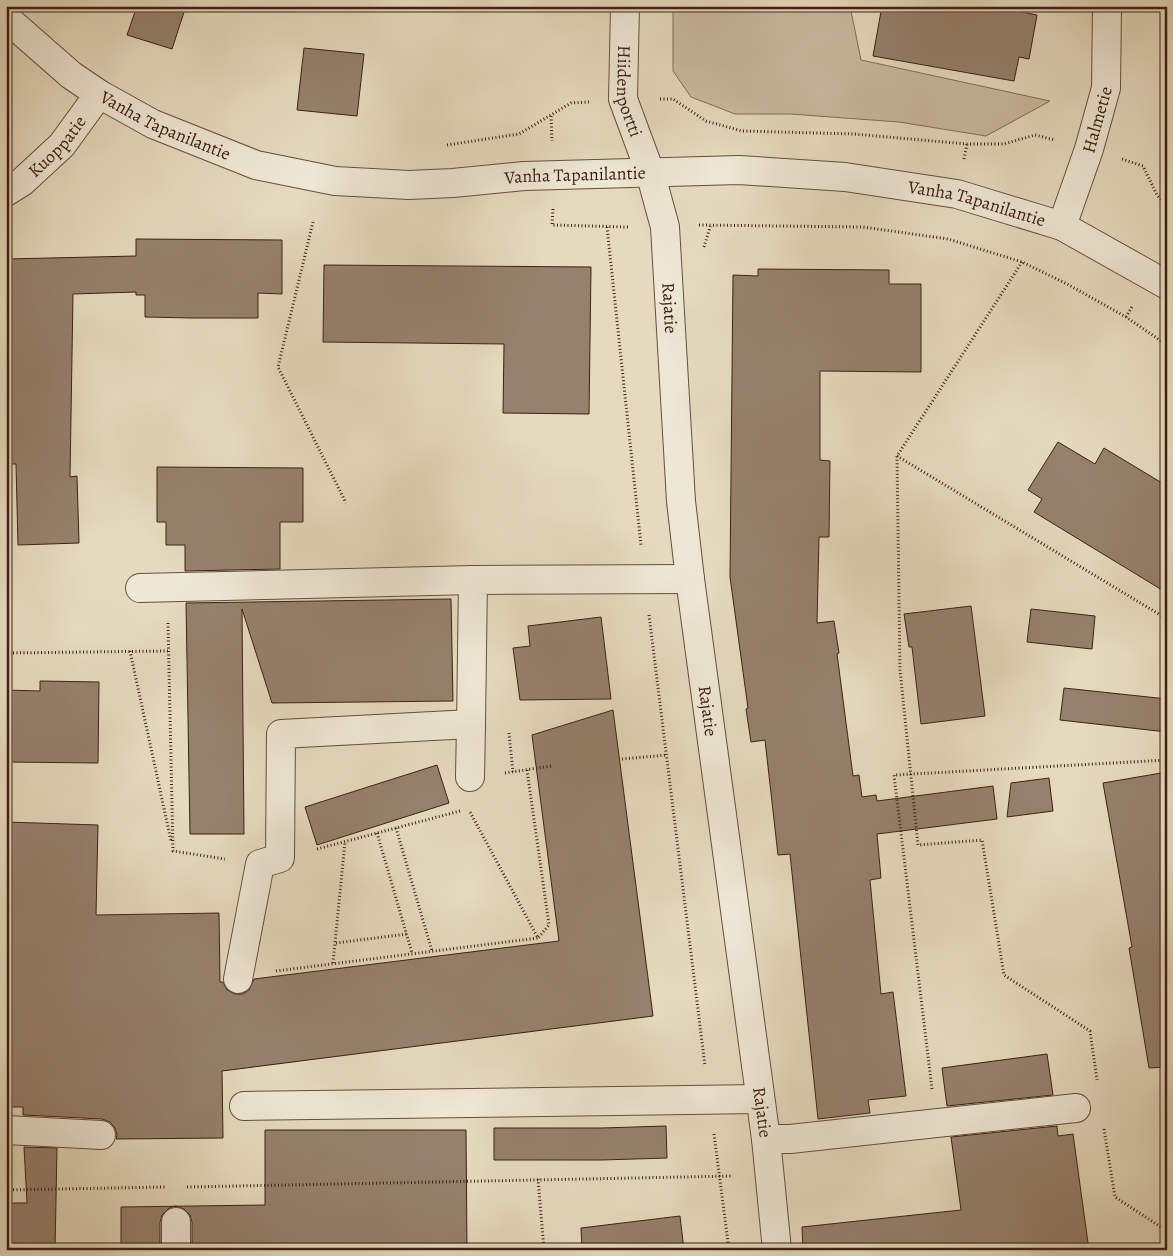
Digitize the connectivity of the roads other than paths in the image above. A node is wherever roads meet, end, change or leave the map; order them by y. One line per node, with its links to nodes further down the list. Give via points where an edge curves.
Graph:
1 (625, 6): 5 (street, Hiidenportti, via 623,99)
2 (1107, 6): 7 (street, Halmetie, via 1106,88 1090,149)
3 (6, 18): 4 (street, Vanha Tapanilantie, via 71,75)
4 (99, 94): 5 (street, Vanha Tapanilantie, via 153,124 256,165 335,181 409,186 524,176); 6 (street, Kuoppatie, via 62,145 22,182)
5 (650, 172): 7 (street, Vanha Tapanilantie, via 739,170 845,177 957,194); 9 (street, Rajatie, via 666,227 682,501)
6 (6, 192)
7 (1062, 226): 8 (street, Vanha Tapanilantie)
8 (1167, 285)
9 (690, 579): 10 (street); 15 (street, Rajatie)
10 (473, 580): 11 (street); 12 (street)
11 (140, 588)
12 (471, 724): 13 (street); 14 (street, via 281,734 270,861)
13 (470, 777)
14 (238, 977)
15 (760, 1099): 16 (street); 20 (street, Rajatie)
16 (244, 1106)
17 (1076, 1108): 20 (street)
18 (6, 1130): 19 (street)
19 (101, 1135)
20 (766, 1139): 23 (street, Rajatie)
21 (176, 1222): 22 (street)
22 (176, 1250)
23 (777, 1250)

